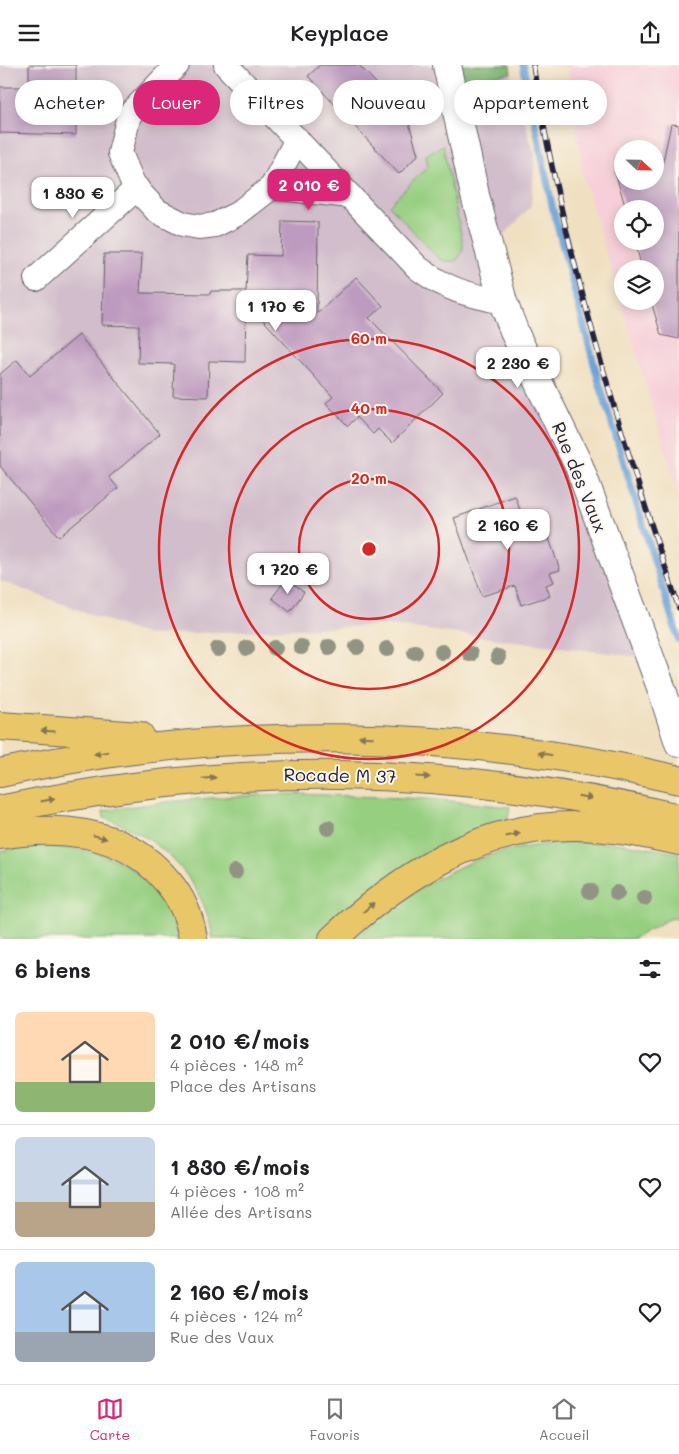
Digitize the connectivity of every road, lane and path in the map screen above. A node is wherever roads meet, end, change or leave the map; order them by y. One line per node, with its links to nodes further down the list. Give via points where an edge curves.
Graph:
1 (177, 65): 6 (street, via 129,115 120,153)
2 (226, 65): 4 (street)
3 (447, 65): 9 (street, Rue des Vaux, via 475,195)
4 (297, 139): 5 (street); 7 (street)
5 (272, 187): 6 (street, via 237,214 215,225 199,227 183,224 158,211); 7 (street)
6 (136, 189): 8 (street)
7 (350, 196): 9 (street, via 418,268 440,284)
8 (36, 279)
9 (503, 302): 12 (street, Rue des Vaux, via 516,336 579,466)
10 (0, 726): 11 (highway, one-way to 10)
11 (219, 741): 13 (highway, Rocade M 37, one-way to 13, via 127,749); 14 (highway, Rocade M 37, one-way to 11, via 566,757 454,743 322,737)
12 (679, 743)
13 (0, 773)
14 (679, 780)
15 (0, 810): 16 (highway, Rocade M 37, one-way to 16, via 85,793 177,781 350,774 496,784 588,798)
16 (679, 818)
17 (0, 835): 19 (highway, one-way to 19, via 74,831 100,835 126,846 154,865 177,892)
18 (679, 841): 20 (highway, one-way to 18, via 383,895 424,868 469,846 527,832 576,826)
19 (193, 939)
20 (333, 939)

